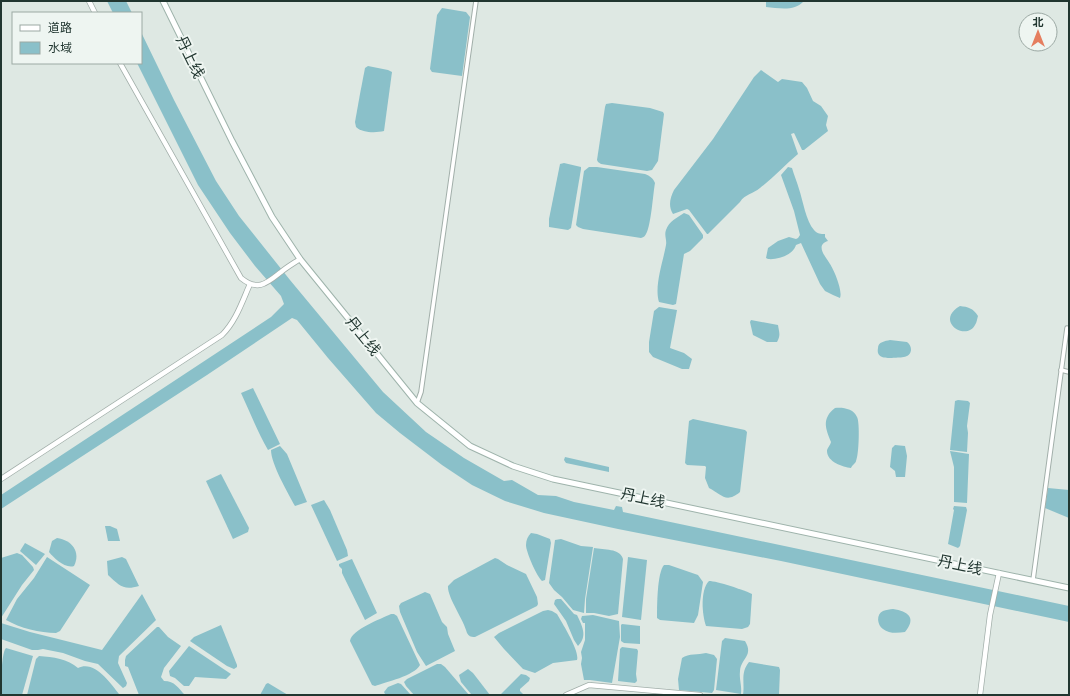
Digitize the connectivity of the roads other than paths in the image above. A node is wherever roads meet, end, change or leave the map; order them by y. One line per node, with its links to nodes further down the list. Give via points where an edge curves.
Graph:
1 (90, 1): 4 (street)
2 (163, 1): 6 (main road, 丹上线, via 272,217)
3 (476, 1): 11 (street, via 421,392)
4 (95, 12)
5 (121, 64): 7 (street, via 241,278)
6 (300, 259): 7 (street, via 267,283 257,286); 11 (main road, 丹上线)
7 (250, 284): 12 (street, via 235,318 222,335)
8 (1067, 328): 9 (street)
9 (1061, 370): 10 (street); 14 (street)
10 (1069, 372)
11 (417, 403): 13 (main road, 丹上线, via 470,446 513,466 553,479)
12 (1, 479)
13 (999, 573): 14 (main road, 丹上线); 18 (street)
14 (1033, 580): 15 (main road, 丹上线)
15 (1069, 588)
16 (566, 695): 17 (street, via 589,685)
17 (700, 695)
18 (980, 695)

